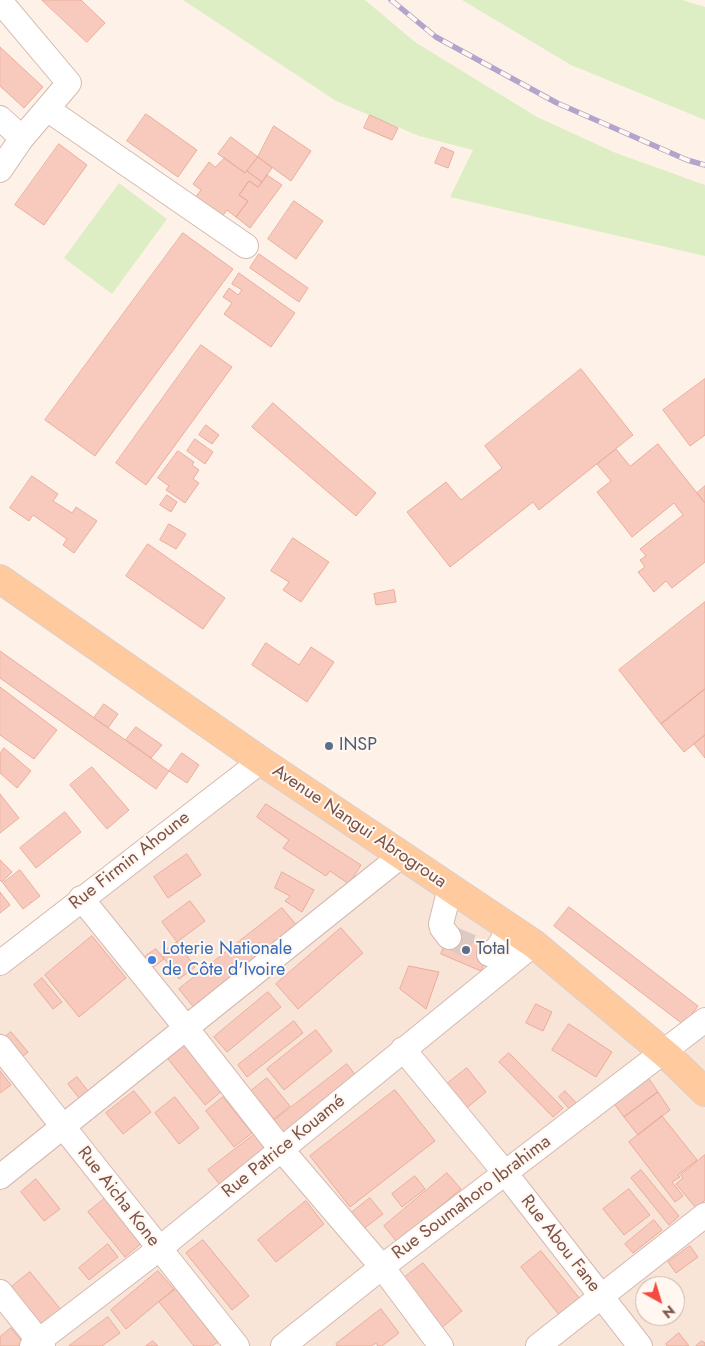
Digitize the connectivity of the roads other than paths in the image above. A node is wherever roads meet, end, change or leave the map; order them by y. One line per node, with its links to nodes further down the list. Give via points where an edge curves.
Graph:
1 (0, 1): 2 (street, via 69,83)
2 (47, 109): 4 (street); 6 (street)
3 (0, 118): 4 (street)
4 (22, 138): 5 (street)
5 (0, 170)
6 (246, 246)
7 (0, 579): 8 (main road, Avenue Nangui Abrogroua)
8 (261, 761): 9 (main road, Avenue Nangui Abrogroua); 11 (street, Rue Firmin Ahoune)
9 (402, 855): 10 (main road, Avenue Nangui Abrogroua); 18 (street)
10 (450, 888): 12 (main road, Avenue Nangui Abrogroua); 13 (street, via 441,924)
11 (81, 898): 16 (street, Rue Firmin Ahoune); 18 (street)
12 (510, 928): 14 (main road, Avenue Nangui Abrogroua); 15 (street, via 497,949)
13 (449, 937)
14 (534, 944): 20 (street, Rue Patrice Kouamé); 21 (main road, Avenue Nangui Abrogroua)
15 (489, 954)
16 (0, 963)
17 (705, 1020): 21 (street, Rue Soumahoro Ibrahima)
18 (187, 1029): 23 (street); 24 (street)
19 (0, 1048): 23 (street, Rue Aicha Kone)
20 (404, 1050): 24 (street, Rue Patrice Kouamé); 25 (street, Rue Abou Fane)
21 (663, 1052): 22 (main road, Avenue Nangui Abrogroua); 25 (street, Rue Soumahoro Ibrahima)
22 (705, 1092)
23 (64, 1127): 26 (street); 28 (street, Rue Aicha Kone)
24 (281, 1149): 28 (street, Rue Patrice Kouamé); 29 (street)
25 (506, 1174): 29 (street, Rue Soumahoro Ibrahima); 31 (street, Rue Abou Fane)
26 (0, 1177)
27 (705, 1215): 31 (street)
28 (159, 1249): 32 (street, Rue Patrice Kouamé); 33 (street, Rue Aicha Kone)
29 (382, 1267): 34 (street, Rue Soumahoro Ibrahima); 35 (street)
30 (0, 1292): 32 (street)
31 (602, 1297): 36 (street); 37 (street, Rue Abou Fane)
32 (38, 1344)
33 (237, 1346)
34 (283, 1346)
35 (441, 1346)
36 (538, 1346)
37 (640, 1346)

